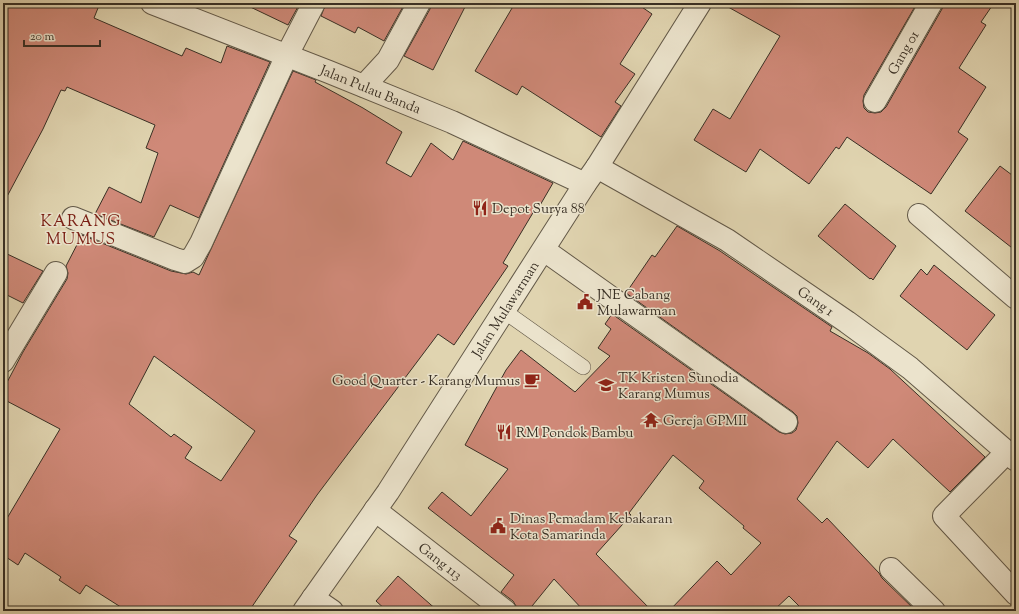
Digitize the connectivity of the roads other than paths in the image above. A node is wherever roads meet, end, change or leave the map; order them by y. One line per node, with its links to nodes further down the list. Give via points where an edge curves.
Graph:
1 (152, 3): 6 (street, Jalan Pulau Banda)
2 (314, 3): 6 (street)
3 (419, 3): 7 (street, via 388,60)
4 (700, 3): 9 (street, Jalan Mulawarman)
5 (931, 3): 8 (street, Gang 01)
6 (287, 55): 7 (street, Jalan Pulau Banda); 11 (street, via 193,258 185,262 175,259)
7 (364, 86): 9 (street, Jalan Pulau Banda)
8 (874, 101)
9 (591, 175): 12 (street, Jalan Mulawarman); 19 (street, Gang 1, via 727,240 910,368)
10 (919, 215): 14 (street)
11 (73, 218)
12 (544, 250): 15 (street, Jalan Mulawarman); 18 (street)
13 (56, 273): 16 (street)
14 (1016, 298)
15 (504, 311): 17 (lane); 20 (street, Jalan Mulawarman)
16 (3, 361)
17 (582, 367)
18 (786, 422)
19 (1012, 456): 22 (street, via 944,516)
20 (375, 510): 23 (street, Jalan Mulawarman); 25 (street, Gang 113)
21 (891, 569): 26 (street)
22 (1016, 594)
23 (309, 605): 24 (street)
24 (332, 611)
25 (505, 611)
26 (934, 611)

